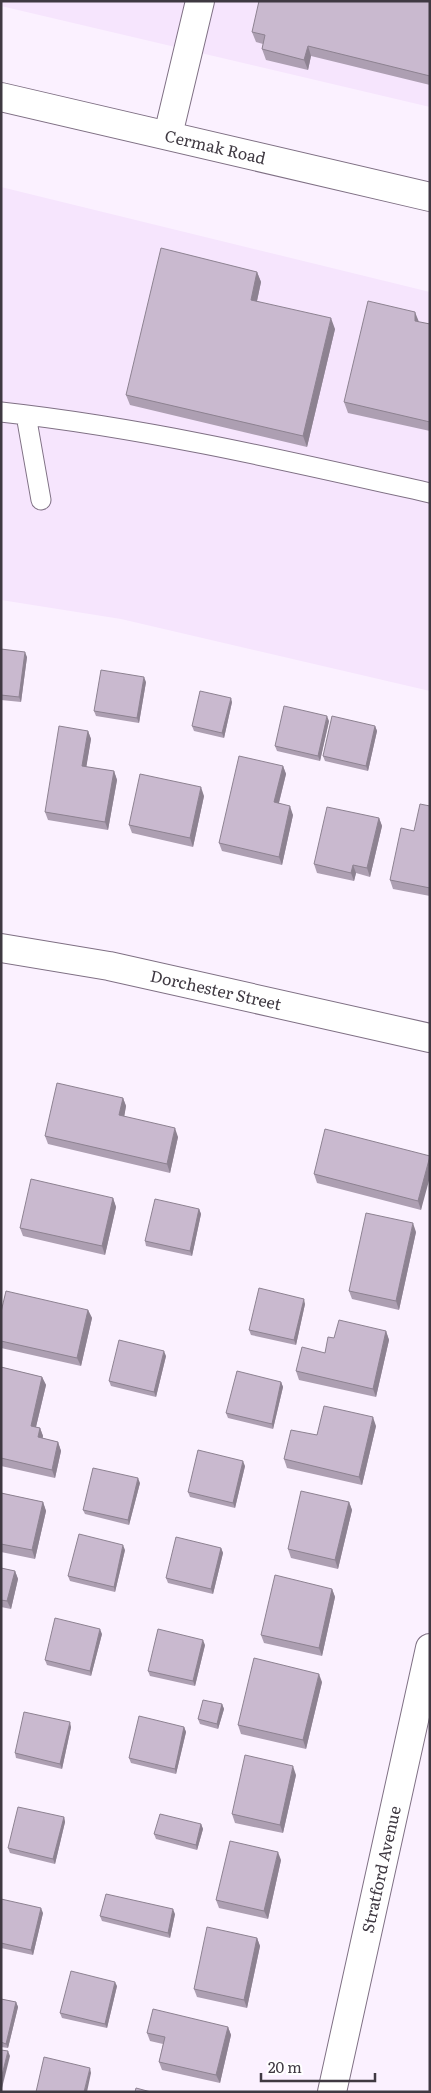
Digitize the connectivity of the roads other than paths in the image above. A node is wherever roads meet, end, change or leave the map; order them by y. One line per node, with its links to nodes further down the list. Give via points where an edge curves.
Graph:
1 (200, 1): 3 (street)
2 (1, 97): 3 (street, Cermak Road)
3 (168, 135): 4 (street, Cermak Road)
4 (430, 197)
5 (1, 412): 6 (lane)
6 (26, 415): 7 (lane, via 254,453); 8 (lane)
7 (430, 493)
8 (41, 500)
9 (1, 948): 10 (street, Dorchester Street, via 109,966)
10 (430, 1038)
11 (430, 1648): 12 (street, Stratford Avenue)
12 (332, 2092)

